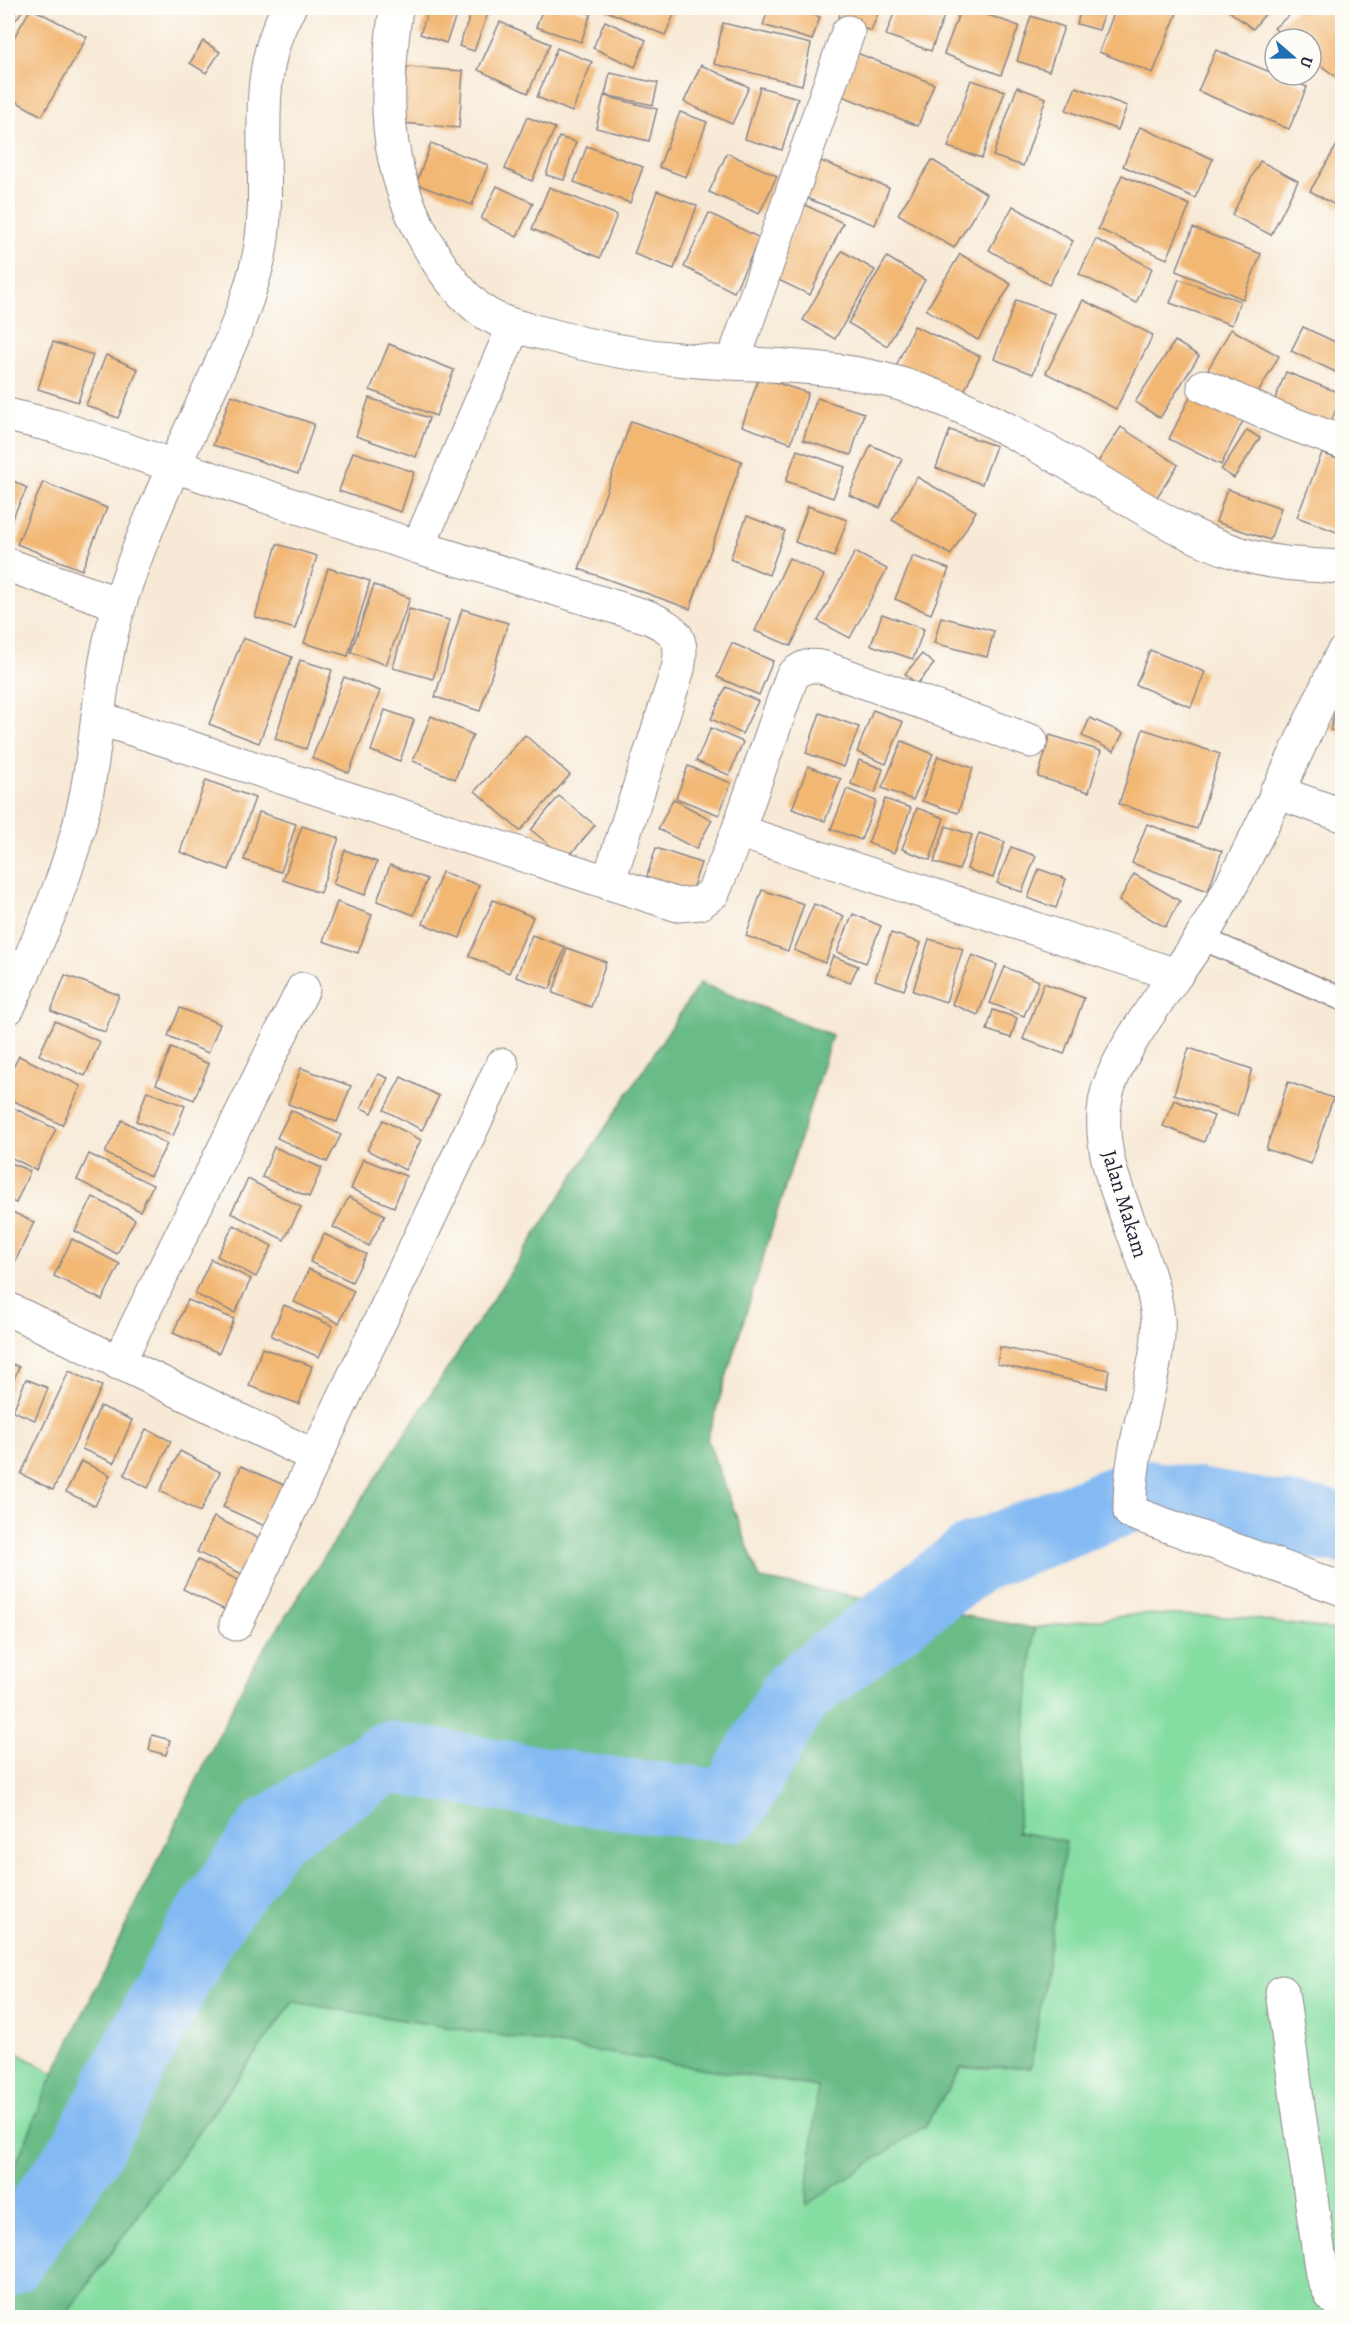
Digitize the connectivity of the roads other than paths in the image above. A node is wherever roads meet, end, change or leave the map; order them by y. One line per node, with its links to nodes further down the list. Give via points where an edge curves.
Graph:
1 (289, 8): 9 (street, via 271,49 265,86 264,192 258,260 235,337)
2 (396, 8): 4 (street, via 387,93 391,151 397,174 418,228 449,278 481,310)
3 (848, 32): 5 (street)
4 (514, 326): 5 (street, via 608,349); 10 (street)
5 (733, 362): 12 (street, via 832,370 889,381 1028,441 1170,526 1201,540 1266,561)
6 (1204, 386): 8 (street)
7 (8, 415): 9 (street, via 54,426)
8 (1342, 442)
9 (174, 467): 10 (street); 13 (street)
10 (418, 547): 20 (street, via 648,617 667,625 680,642 678,669)
11 (8, 565): 13 (street)
12 (1342, 567)
13 (119, 604): 15 (street)
14 (1342, 654): 17 (street, Jalan Makam)
15 (99, 718): 20 (street); 25 (street, via 78,835 47,920)
16 (1031, 741): 19 (street, via 825,668 801,667 792,676)
17 (1276, 792): 18 (street); 21 (street, Jalan Makam)
18 (1342, 815)
19 (738, 831): 20 (street, via 713,893 700,903 678,905); 22 (street)
20 (608, 883)
21 (1201, 938): 22 (street, Jalan Makam); 24 (lane)
22 (1176, 975): 30 (street, Jalan Makam, via 1130,1046 1105,1101 1103,1132 1111,1170 1148,1276 1158,1326 1130,1497)
23 (303, 988): 28 (street)
24 (1342, 999)
25 (8, 1008)
26 (502, 1065): 29 (street)
27 (8, 1309): 28 (street)
28 (118, 1363): 29 (street)
29 (314, 1456): 31 (street)
30 (1342, 1589)
31 (236, 1624)
32 (1282, 1992): 33 (street, via 1322,2275)
33 (1342, 2307)

